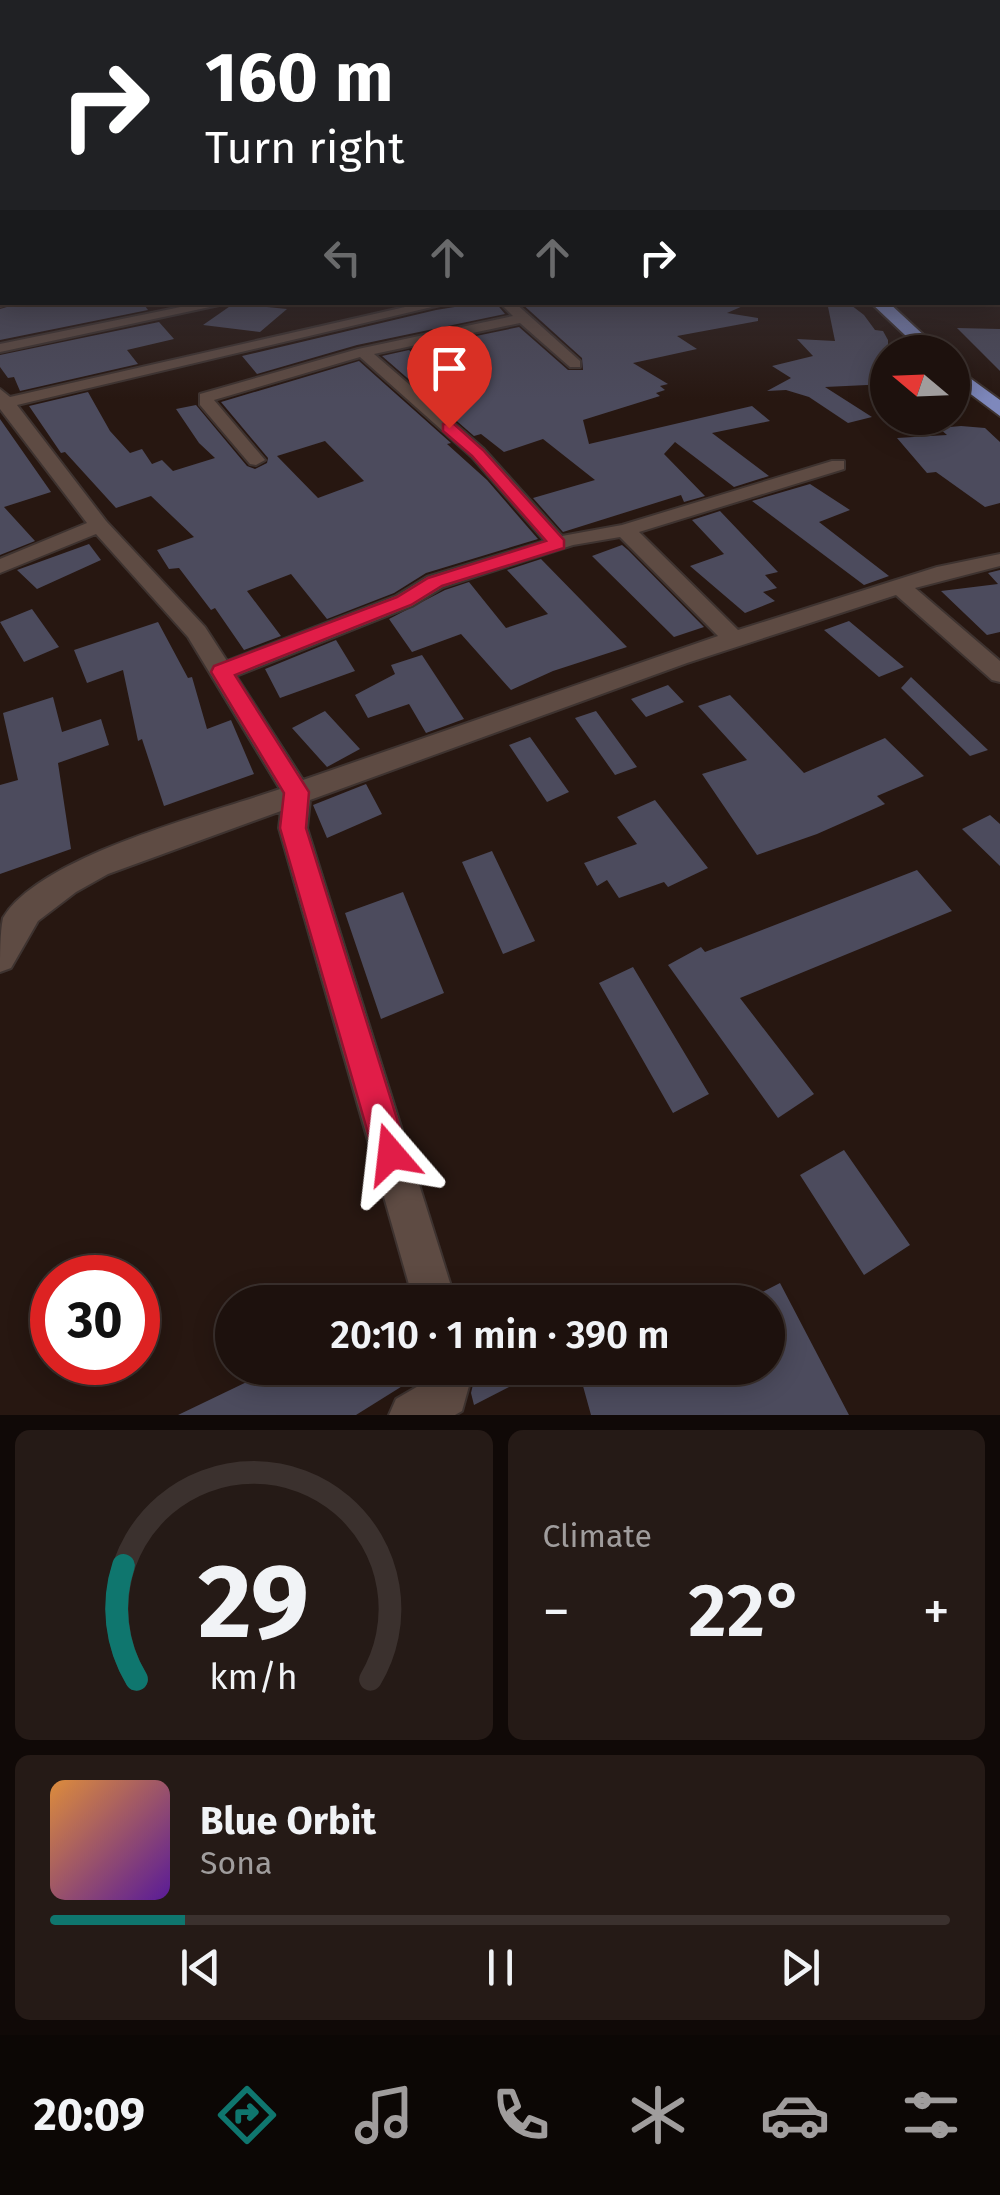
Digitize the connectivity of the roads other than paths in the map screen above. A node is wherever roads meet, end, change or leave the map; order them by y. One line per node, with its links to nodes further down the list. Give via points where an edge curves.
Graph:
1 (167, 305): 6 (street)
2 (213, 305): 6 (street)
3 (433, 305): 13 (street)
4 (508, 305): 7 (street)
5 (881, 305): 8 (highway)
6 (176, 313): 9 (street)
7 (522, 318): 10 (street); 11 (street)
8 (915, 335)
9 (0, 348)
10 (362, 352): 15 (street, via 206,397); 19 (street, via 478,453)
11 (574, 364)
12 (970, 385): 14 (highway)
13 (1, 400): 17 (street)
14 (1000, 410)
15 (256, 460)
16 (838, 465): 18 (street)
17 (100, 525): 21 (street); 24 (street, via 197,632)
18 (625, 530): 19 (street); 23 (street)
19 (558, 544): 24 (street, via 435,582 404,601)
20 (1000, 560): 22 (street)
21 (0, 568)
22 (900, 586): 23 (street); 25 (street)
23 (734, 639): 26 (street)
24 (222, 672): 26 (street)
25 (1000, 674)
26 (297, 792): 27 (street, via 98,865 50,891 12,927); 28 (street, via 293,828)
27 (0, 957)
28 (430, 1285)
29 (448, 1385): 30 (street, via 446,1395)
30 (412, 1415)

